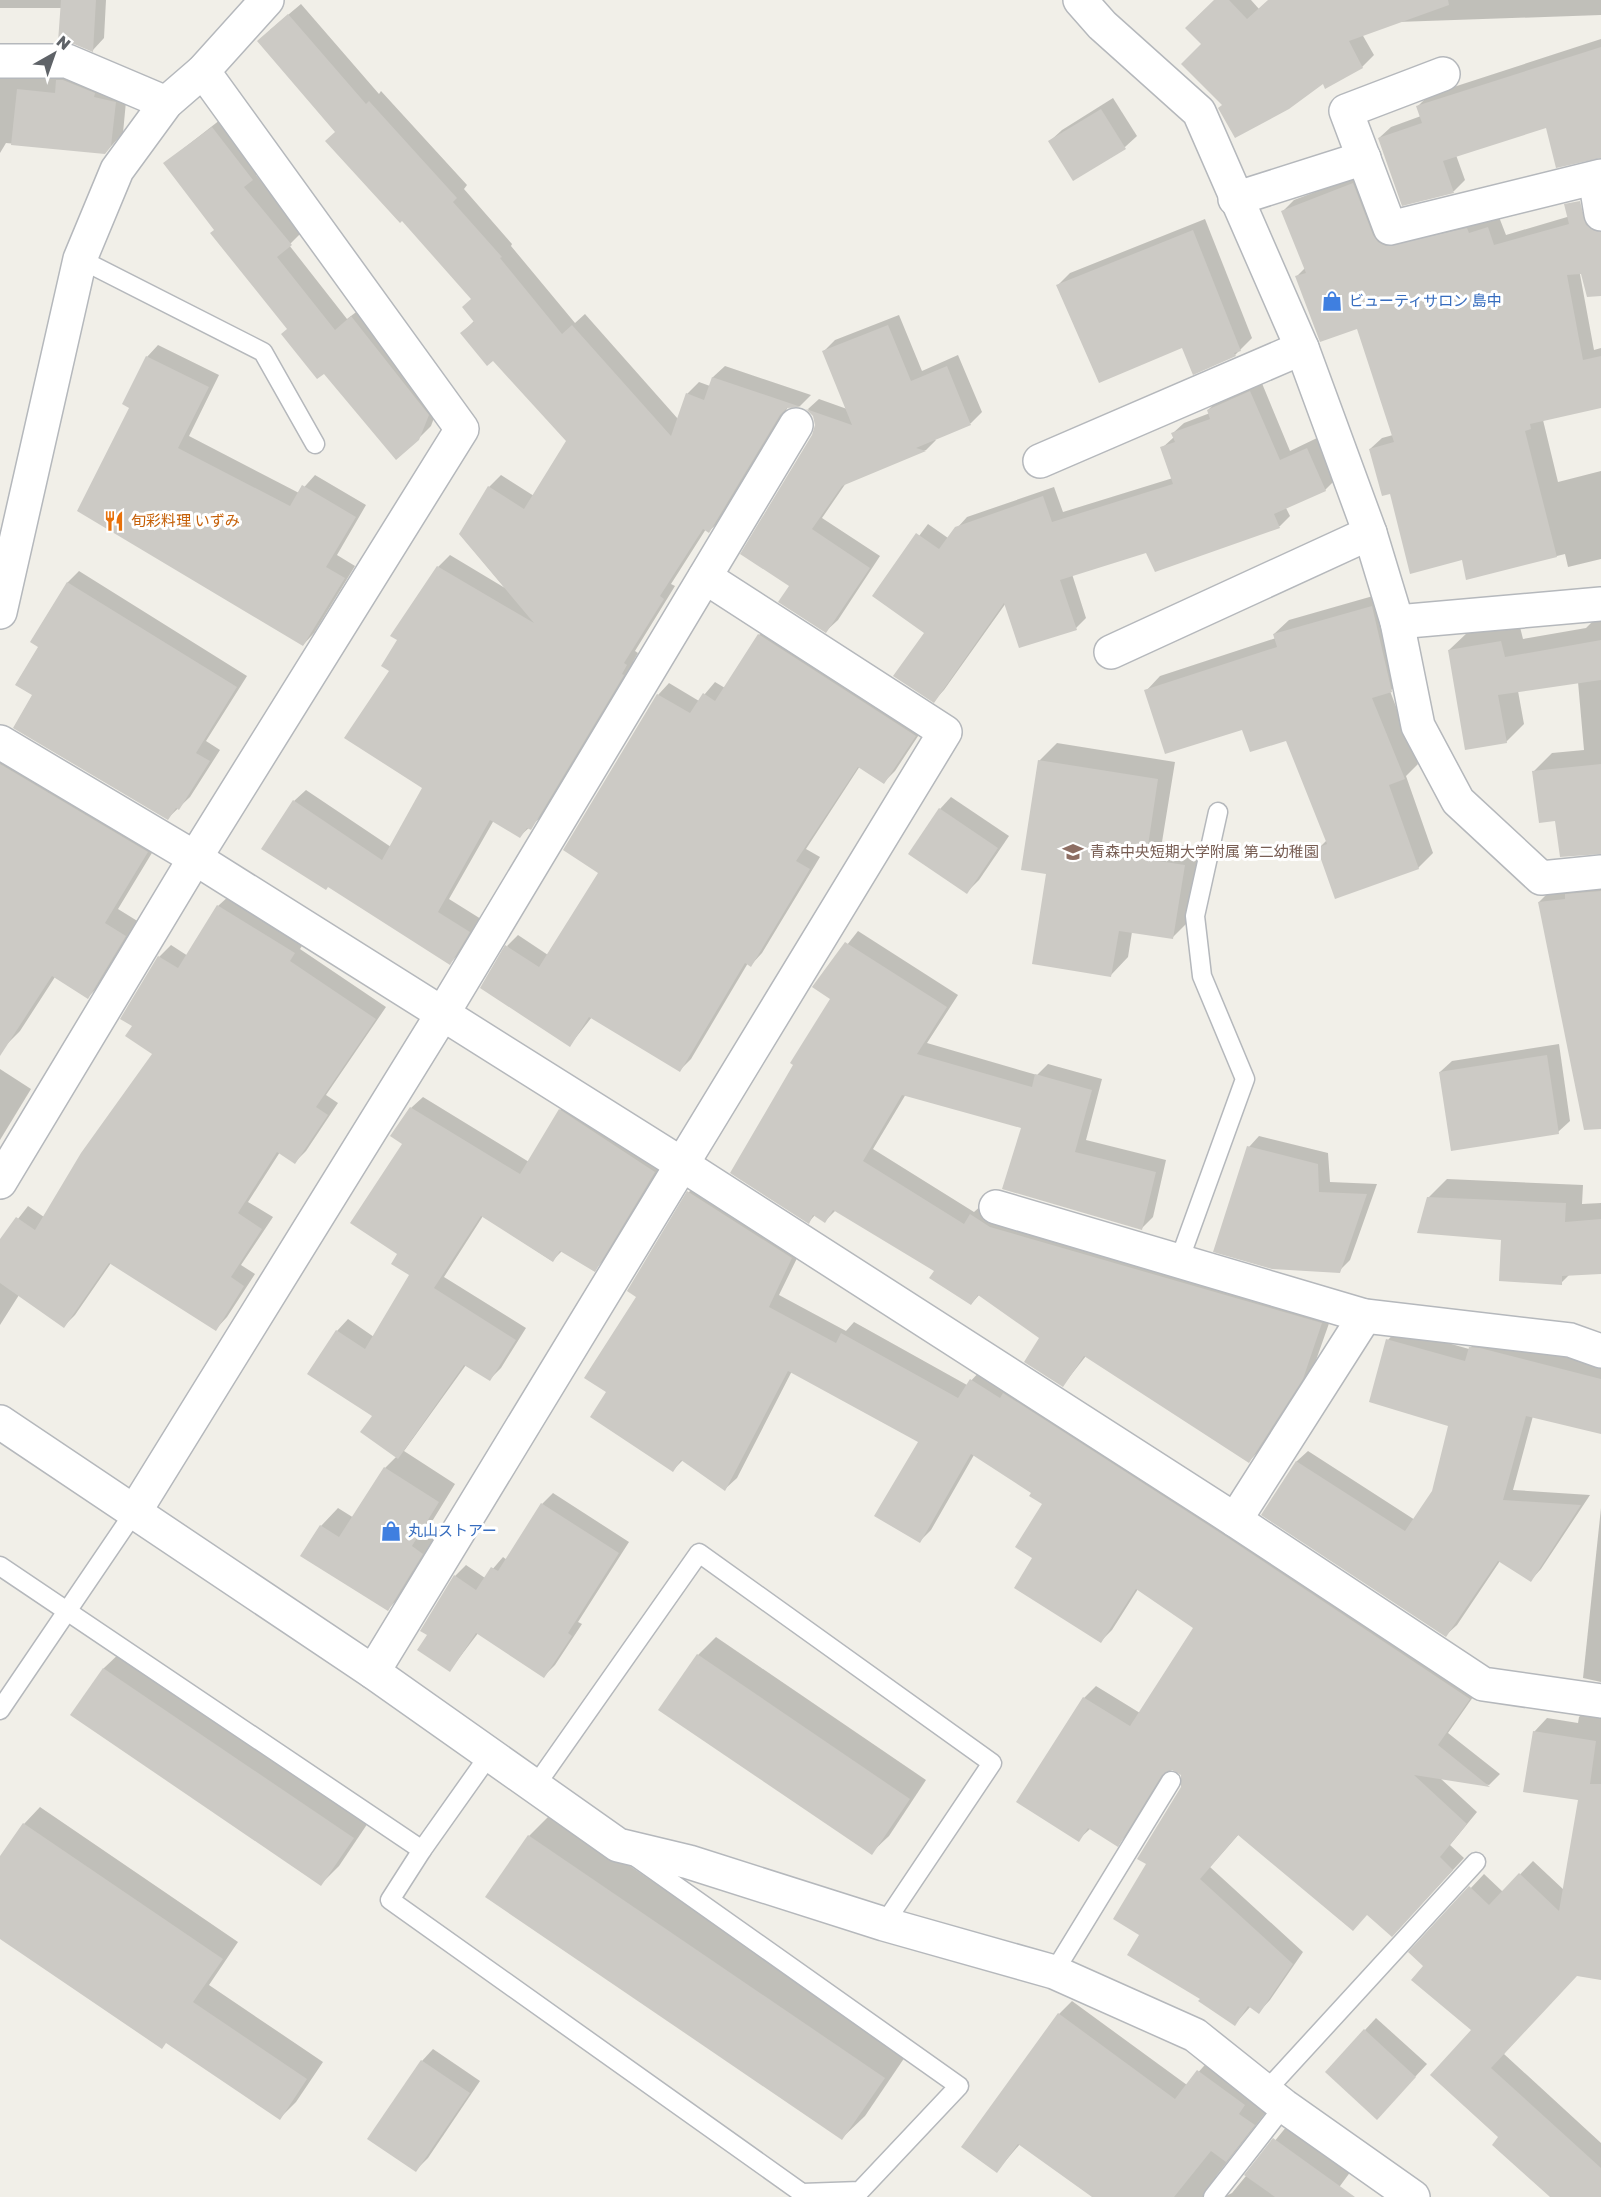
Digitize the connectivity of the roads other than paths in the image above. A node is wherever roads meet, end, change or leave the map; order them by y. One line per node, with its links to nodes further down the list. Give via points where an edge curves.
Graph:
1 (267, 0): 4 (street)
2 (1080, 0): 9 (street, via 1102,25 1199,112)
3 (0, 61): 6 (street, via 67,61)
4 (203, 71): 6 (street); 24 (street, via 462,429)
5 (1443, 74): 7 (street, via 1346,111)
6 (166, 104): 11 (street, via 117,170)
7 (1364, 158): 8 (street, via 1390,228); 9 (street)
8 (1598, 177): 10 (street)
9 (1235, 199): 12 (street)
10 (1601, 214)
11 (80, 259): 14 (lane, via 263,352); 19 (street)
12 (1302, 348): 15 (street); 16 (street)
13 (796, 425): 17 (street)
14 (315, 444)
15 (1040, 461)
16 (1370, 532): 20 (street); 21 (street)
17 (705, 577): 26 (street); 27 (street, via 945,732)
18 (1601, 604): 20 (street)
19 (0, 612)
20 (1397, 622): 25 (street, via 1418,726 1458,801 1541,878)
21 (1111, 652)
22 (0, 742): 24 (street)
23 (1218, 812): 30 (lane, via 1195,916 1202,976 1245,1078)
24 (195, 858): 26 (street); 28 (street)
25 (1601, 872)
26 (443, 1013): 27 (street); 34 (street)
27 (683, 1165): 35 (street); 38 (street)
28 (0, 1182)
29 (996, 1207): 30 (street)
30 (1179, 1261): 31 (street)
31 (1365, 1316): 32 (street, via 1569,1340); 35 (street)
32 (1601, 1351)
33 (0, 1422): 34 (street)
34 (135, 1511): 37 (lane); 38 (street)
35 (1235, 1520): 39 (street, via 1483,1684)
36 (0, 1566): 37 (lane)
37 (68, 1610): 40 (lane); 45 (lane)
38 (373, 1672): 41 (street)
39 (1601, 1701)
40 (0, 1710)
41 (490, 1754): 43 (street); 45 (lane)
42 (1171, 1781): 48 (lane)
43 (536, 1785): 44 (street); 47 (lane, via 699,1553 992,1763)
44 (618, 1845): 45 (lane, via 959,2086 861,2191 802,2193 390,1900); 47 (street, via 689,1862)
45 (422, 1850)
46 (1476, 1862): 49 (lane)
47 (884, 1924): 48 (street)
48 (1054, 1972): 49 (street, via 1194,2035)
49 (1275, 2099): 50 (lane); 51 (street)
50 (1213, 2197)
51 (1413, 2197)

